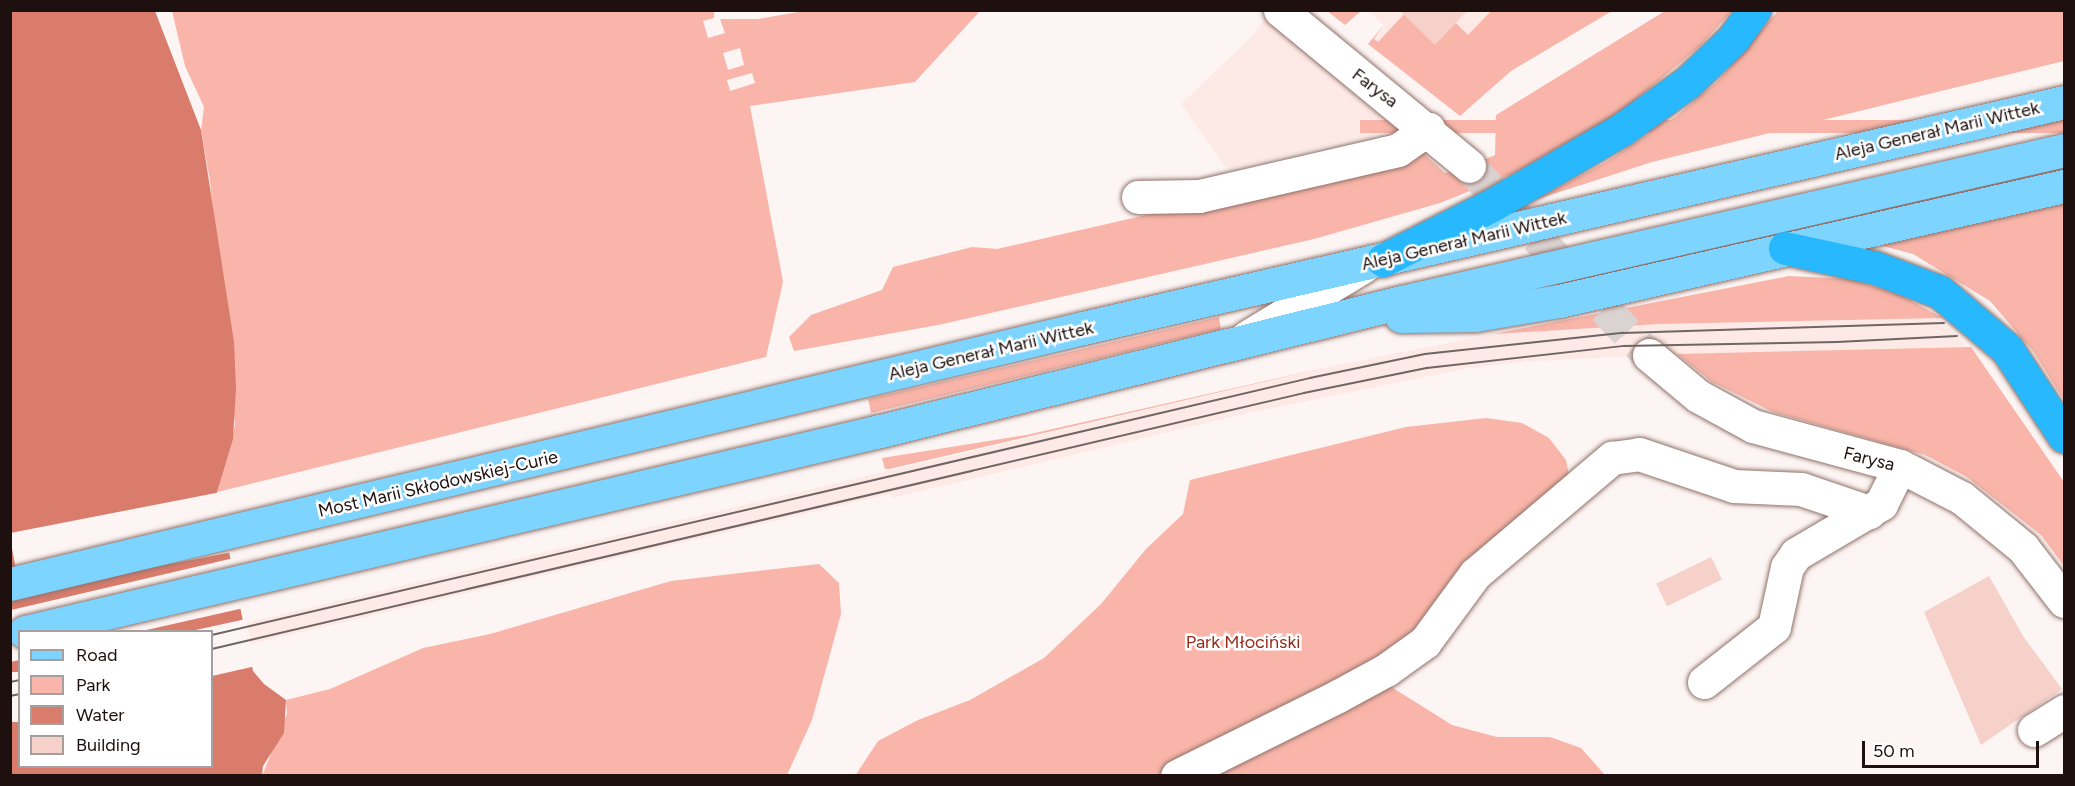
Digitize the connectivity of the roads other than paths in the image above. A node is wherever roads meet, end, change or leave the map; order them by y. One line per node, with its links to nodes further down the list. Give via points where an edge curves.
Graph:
1 (1280, 10): 4 (street, Farysa, via 1364,91)
2 (1754, 10): 10 (highway, via 1733,39 1688,82 1621,130 1492,205)
3 (2064, 102): 10 (main road, Aleja Generał Marii Wittek)
4 (1428, 129): 6 (street, Farysa); 8 (street, via 1398,150 1198,196)
5 (2064, 150): 13 (main road)
6 (1469, 166)
7 (2064, 186): 9 (main road)
8 (1138, 196)
9 (1785, 248): 13 (main road, via 1501,312 1429,316); 17 (highway, via 1876,268 1940,292 2007,349)
10 (1377, 261): 11 (main road, Aleja Generał Marii Wittek); 12 (street)
11 (1220, 297): 12 (street); 16 (main road, Aleja Generał Marii Wittek)
12 (1303, 303): 13 (street); 14 (street)
13 (1365, 312): 14 (main road)
14 (1235, 344): 22 (main road)
15 (1649, 355): 18 (street, Farysa, via 1698,396 1753,426)
16 (864, 381): 20 (main road, Most Marii Skłodowskiej-Curie)
17 (2064, 436)
18 (1900, 466): 19 (street, via 1881,504); 21 (street, Farysa, via 1962,498 1992,521 2023,548)
19 (1869, 512): 23 (street, via 1796,554 1787,567 1774,627); 26 (street, via 1801,489 1734,486 1639,454 1612,458 1475,574 1417,647 1338,696)
20 (10, 584)
21 (2064, 602)
22 (34, 630)
23 (1704, 682)
24 (2064, 711): 25 (street)
25 (2034, 730)
26 (1177, 776)

